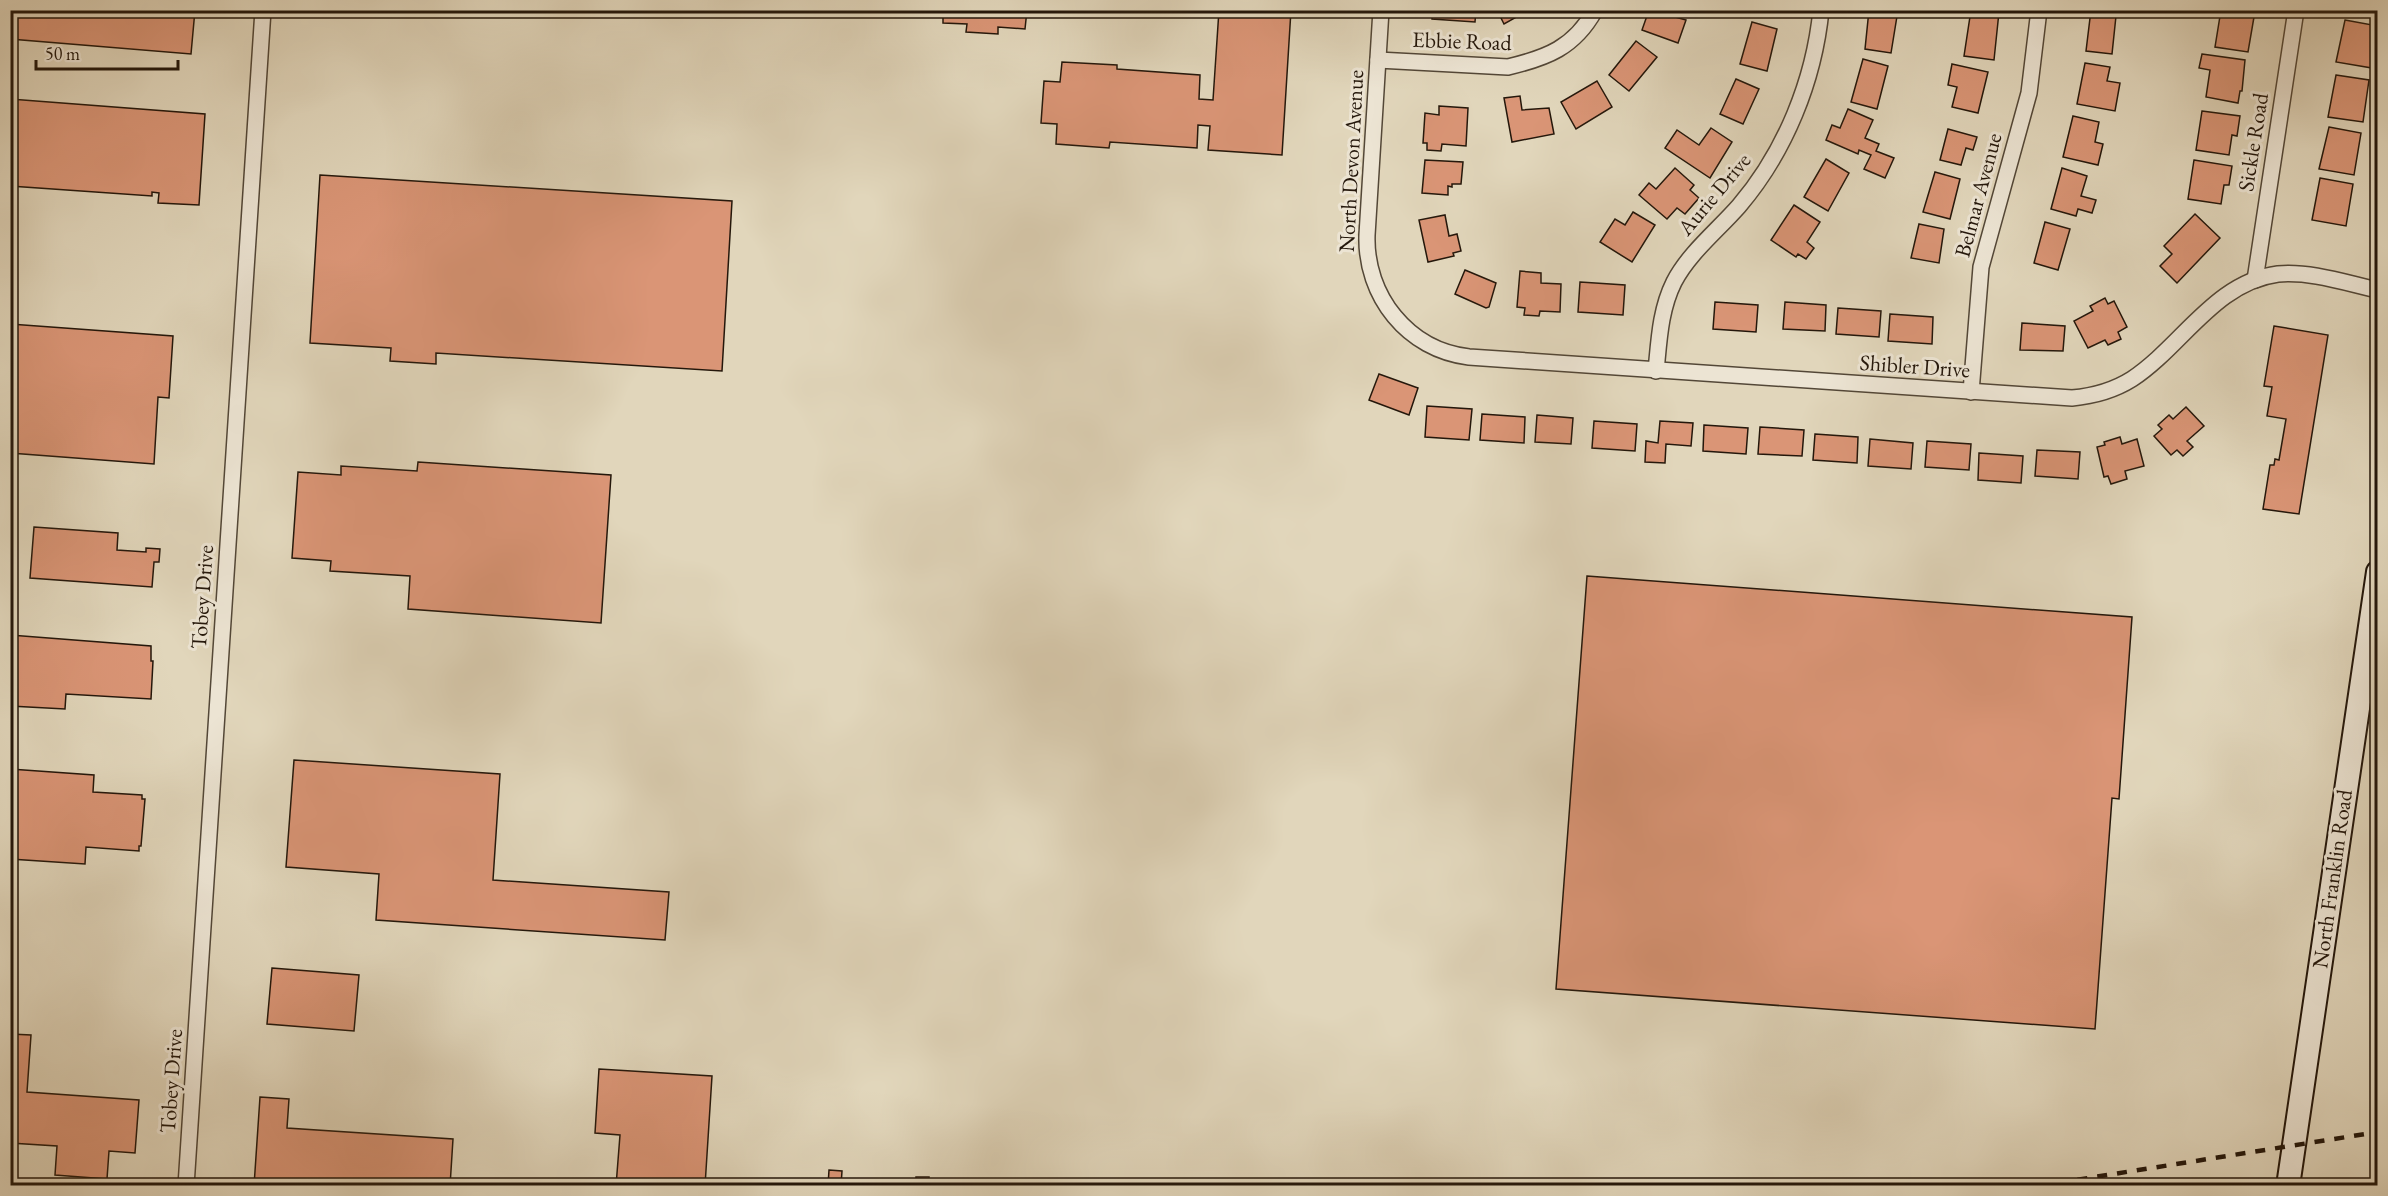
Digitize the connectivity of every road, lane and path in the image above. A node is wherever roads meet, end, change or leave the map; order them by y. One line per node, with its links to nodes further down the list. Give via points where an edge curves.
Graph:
1 (263, 10): 14 (street, Tobey Drive)
2 (1381, 10): 7 (street, North Devon Avenue)
3 (1594, 10): 7 (street, Ebbie Road, via 1572,39 1525,65)
4 (1821, 10): 11 (street, Aurie Drive, via 1808,74 1786,133 1749,194 1684,265 1671,288 1661,323)
5 (2039, 10): 12 (street, Belmar Avenue, via 2029,93 1981,267)
6 (2296, 10): 8 (street, Sickle Road)
7 (1378, 60): 10 (street, North Devon Avenue, via 1367,235 1369,261 1388,310)
8 (2255, 280): 9 (street, Shibler Drive, via 2293,274); 12 (street, Shibler Drive, via 2230,292 2137,376 2113,389 2060,398)
9 (2378, 290)
10 (1413, 335): 11 (street, Shibler Drive, via 1444,352 1461,356)
11 (1656, 371): 12 (street, Shibler Drive)
12 (1971, 392)
13 (2378, 572): 15 (main road, North Franklin Road)
14 (186, 1185)
15 (2288, 1185)

